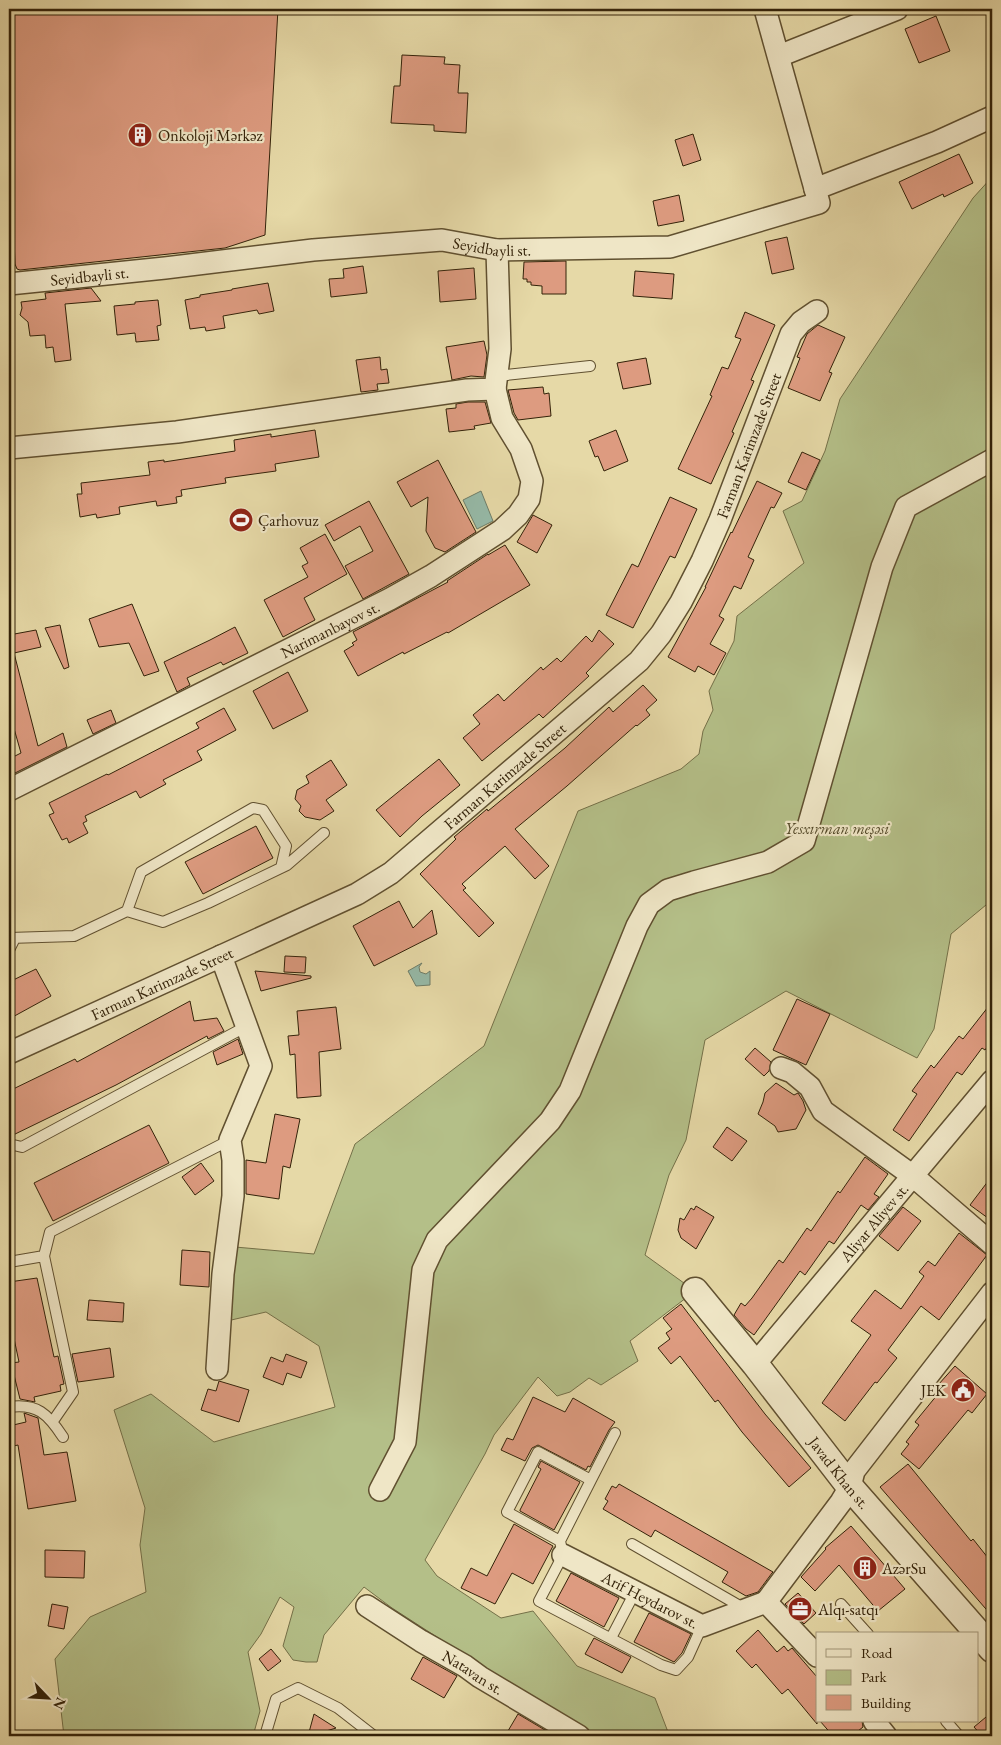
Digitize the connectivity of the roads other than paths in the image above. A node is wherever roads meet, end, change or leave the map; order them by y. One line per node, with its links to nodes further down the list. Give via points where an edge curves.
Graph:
1 (765, 9): 3 (street)
2 (897, 9): 3 (street)
3 (779, 56): 5 (street)
4 (992, 117): 5 (street)
5 (815, 189): 6 (street, Seyidbayli st., via 819,203 670,247)
6 (497, 250): 7 (street, Seyidbayli st., via 442,240 313,250); 10 (street, Narimanbayov st., via 500,349)
7 (9, 284)
8 (817, 311): 19 (street, Farman Karimzade Street, via 791,334 702,561 661,634 639,661 391,873 357,894)
9 (590, 366): 10 (lane)
10 (496, 382): 11 (street, via 467,390 177,432); 13 (street, Narimanbayov st., via 502,418 521,449 532,481 529,499 502,530 390,599)
11 (9, 448)
12 (992, 460): 40 (street, via 906,507 882,567 804,841 768,862 668,890 649,904 570,1091 550,1121 437,1240 423,1270 404,1442)
13 (9, 790)
14 (324, 833): 15 (lane)
15 (281, 868): 16 (lane, via 163,922); 16 (lane, via 286,846 264,810 253,808 141,872)
16 (127, 911): 17 (lane, via 74,936)
17 (12, 938): 18 (lane)
18 (9, 950)
19 (221, 956): 20 (street); 21 (street, Farman Karimzade Street)
20 (247, 1026): 24 (street, via 261,1066); 25 (lane, via 22,1147)
21 (9, 1053)
22 (781, 1068): 26 (street, via 792,1072 810,1087 823,1111)
23 (992, 1081): 26 (street, Aliyar Aliyev st.)
24 (230, 1140): 28 (lane, via 50,1232); 33 (street, via 233,1196 223,1274)
25 (9, 1144)
26 (913, 1176): 27 (street); 32 (street, Aliyar Aliyev st.)
27 (992, 1244)
28 (44, 1256): 29 (lane); 35 (lane, via 73,1392)
29 (9, 1262)
30 (695, 1291): 32 (street, Javad Khan st.)
31 (992, 1293): 39 (street, via 854,1471)
32 (755, 1364): 39 (street, Javad Khan st.)
33 (218, 1369)
34 (9, 1407): 35 (lane, via 30,1407)
35 (53, 1421): 37 (lane)
36 (615, 1433): 38 (lane)
37 (63, 1437)
38 (591, 1480): 42 (lane); 42 (lane, via 538,1452 507,1512)
39 (850, 1487): 44 (street); 50 (street, Javad Khan st.)
40 (380, 1490)
41 (632, 1544): 47 (lane)
42 (561, 1548): 43 (street, Arif Heydarov st.); 52 (lane, via 539,1601)
43 (635, 1592): 48 (street, Arif Heydarov st.); 52 (lane)
44 (766, 1602): 47 (street, Arif Heydarov st.); 54 (street)
45 (841, 1604): 49 (lane)
46 (367, 1606): 59 (street, Natavan st., via 480,1678)
47 (746, 1609): 48 (street, Arif Heydarov st.)
48 (702, 1626): 52 (lane, via 688,1657 676,1670)
49 (866, 1632)
50 (977, 1632)
51 (978, 1633): 53 (street, Javad Khan st.)
52 (611, 1638)
53 (992, 1649)
54 (816, 1655)
55 (875, 1722): 60 (street)
56 (947, 1722): 61 (lane)
57 (265, 1736): 58 (lane, via 276,1699 298,1688 338,1708)
58 (374, 1736)
59 (580, 1736)
60 (886, 1736)
61 (959, 1736)

